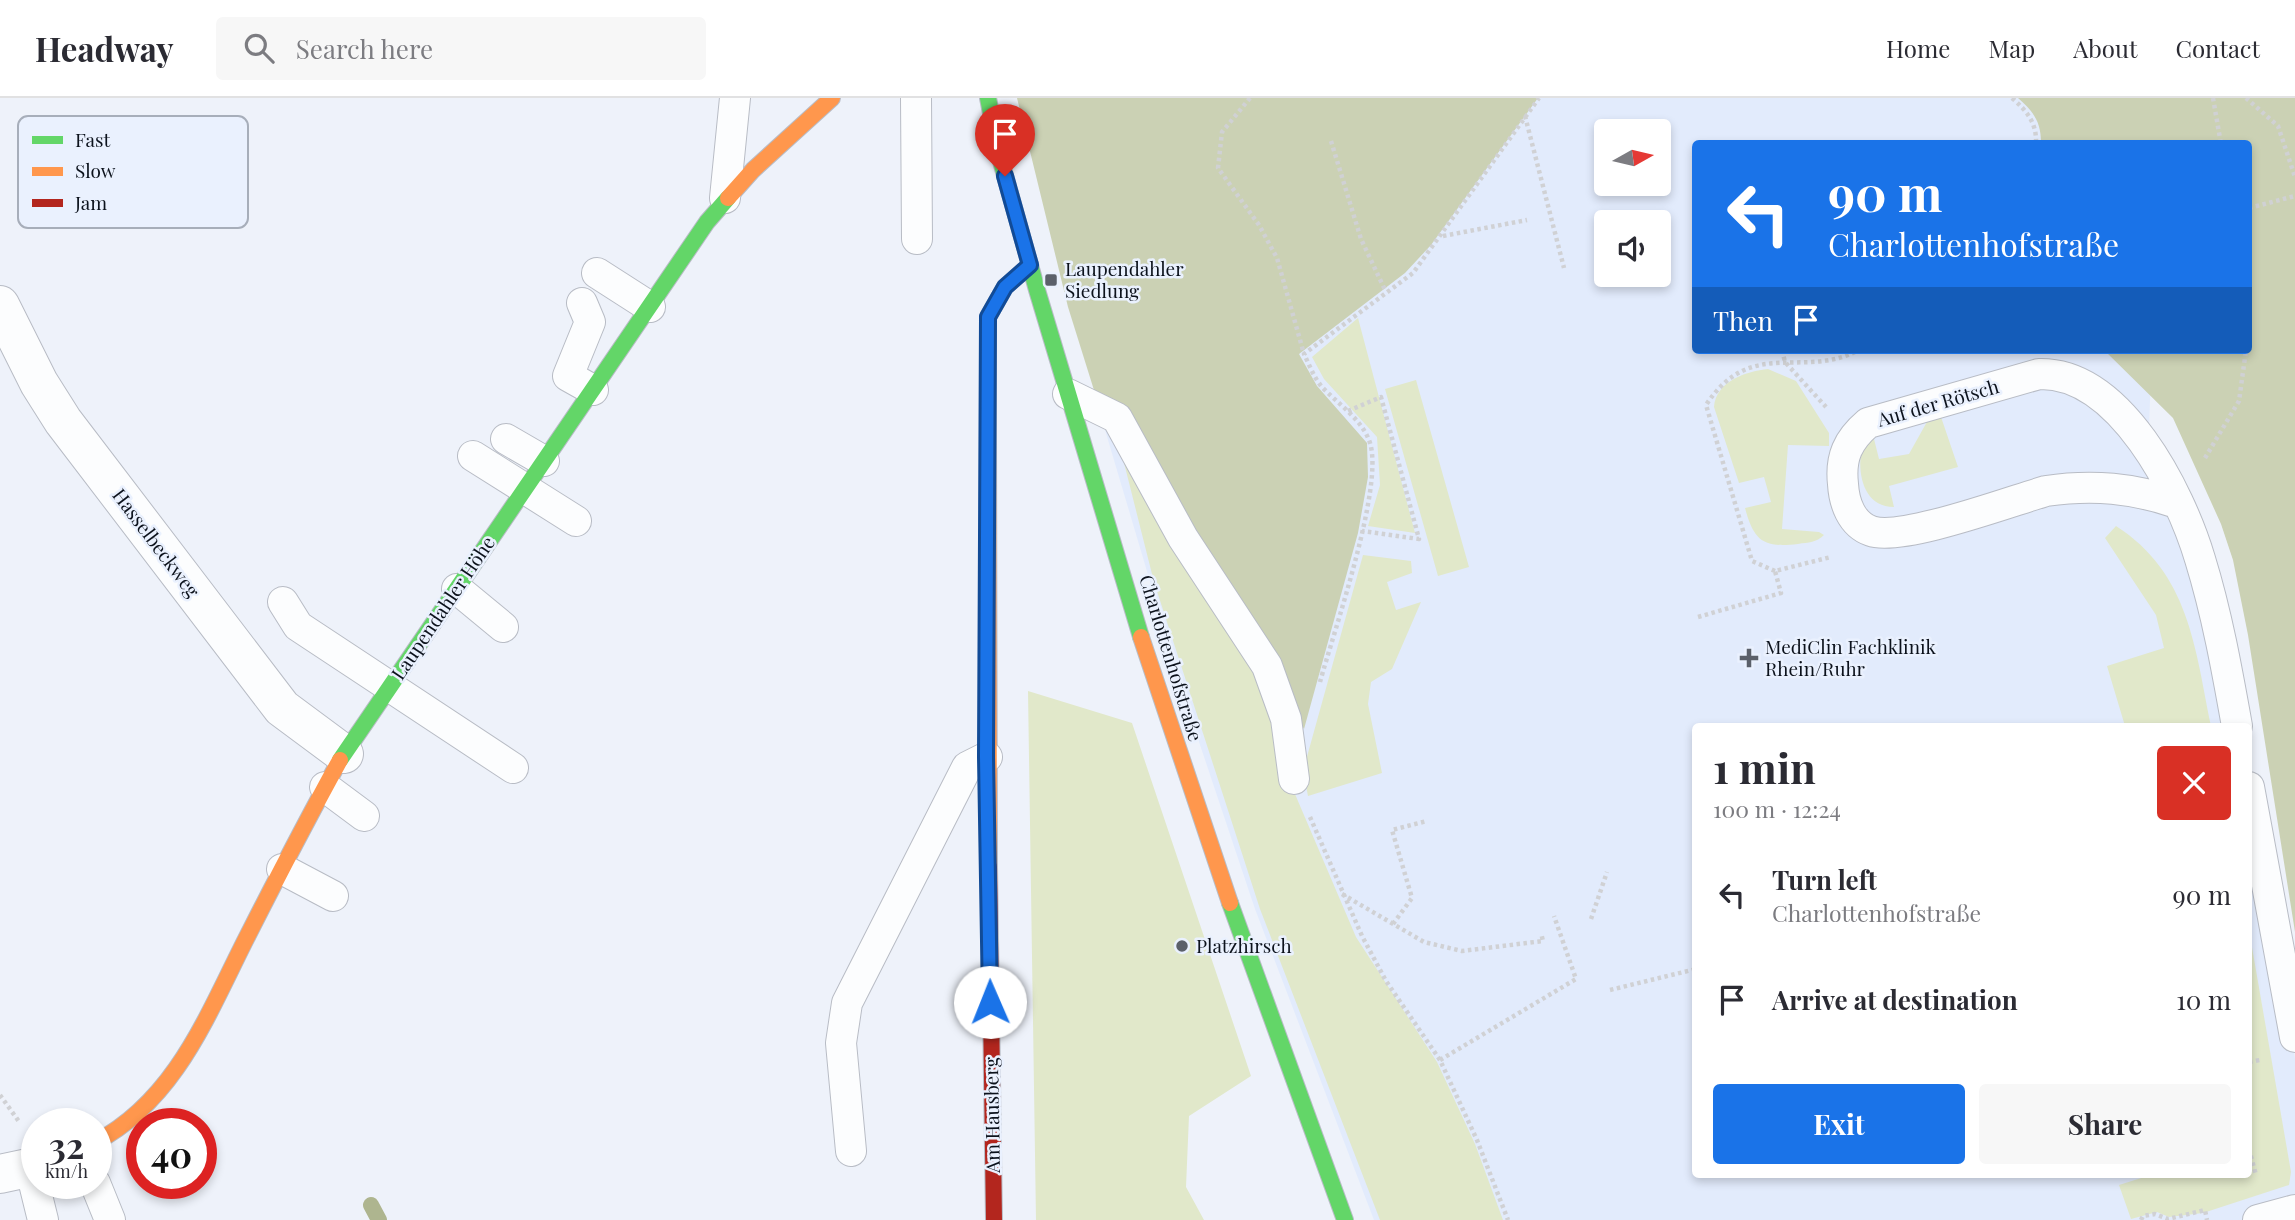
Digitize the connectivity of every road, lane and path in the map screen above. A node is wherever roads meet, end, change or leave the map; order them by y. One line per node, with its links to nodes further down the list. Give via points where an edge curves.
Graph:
1 (735, 98): 16 (lane)
2 (832, 98): 16 (street, Laupendahler Höhe)
3 (916, 98): 20 (lane)
4 (988, 98): 21 (street, Charlottenhofstraße)
5 (1250, 98): 28 (path, via 1222,132 1218,168 1277,258)
6 (1539, 98): 10 (path)
7 (2012, 98): 11 (path, via 2031,117)
8 (2213, 98): 12 (path)
9 (2246, 98): 14 (path, via 2278,126)
10 (1525, 115): 19 (path); 22 (path)
11 (2036, 140)
12 (2220, 140)
13 (1331, 141): 24 (path, via 1361,239)
14 (2295, 177)
15 (2295, 196): 17 (path)
16 (725, 198): 27 (street, Laupendahler Höhe)
17 (2252, 207)
18 (1527, 220): 19 (path)
19 (1442, 237): 24 (path, via 1413,273)
20 (917, 239)
21 (1030, 265): 34 (street, Charlottenhofstraße); 54 (street, Am Hausberg, via 1005,287 988,317)
22 (1564, 268)
23 (597, 273): 27 (lane)
24 (1386, 292): 28 (path)
25 (582, 303): 33 (lane, via 590,322 568,376)
26 (0, 304): 53 (street, Hasselbeckweg, via 63,421 282,708)
27 (650, 307): 33 (street, Laupendahler Höhe)
28 (1304, 354): 35 (path, via 1320,384)
29 (1783, 354): 32 (path)
30 (1846, 354): 32 (path)
31 (2245, 354): 41 (path, via 2239,401)
32 (1785, 362): 36 (path); 45 (path, via 1748,366 1735,373 1706,405 1752,561)
33 (593, 390): 39 (street, Laupendahler Höhe)
34 (1068, 394): 56 (lane, via 1117,418 1183,538 1267,666 1286,719); 81 (street, Charlottenhofstraße, via 1164,712)
35 (1348, 411): 44 (path, via 1370,442 1373,478); 44 (path, via 1381,397 1419,539)
36 (1853, 436): 41 (lane, Auf der Rötsch, via 1868,424 2039,374 2058,373 2096,390 2122,415); 43 (lane, Auf der Rötsch, via 1845,450 1842,474 1844,496)
37 (506, 439): 39 (lane)
38 (473, 456): 40 (lane)
39 (544, 461): 40 (street, Laupendahler Höhe)
40 (526, 488): 42 (lane); 46 (street, Laupendahler Höhe)
41 (2177, 503): 43 (lane, via 2120,488 2070,487 1902,533 1870,531); 52 (lane, Auf der Rötsch, via 2200,557)
42 (576, 521)
43 (1857, 523): 45 (path, via 1831,557)
44 (1362, 531): 51 (path)
45 (1775, 571): 48 (path, via 1781,593)
46 (457, 589): 49 (lane); 50 (street, Laupendahler Höhe)
47 (283, 602): 50 (lane, via 298,625)
48 (1698, 617)
49 (503, 626)
50 (389, 688): 53 (street, Laupendahler Höhe); 55 (lane)
51 (1318, 690)
52 (2236, 723)
53 (344, 754): 57 (street, Laupendahler Höhe)
54 (986, 757): 74 (lane, via 967,767 847,1003 841,1043); 80 (street, Am Hausberg)
55 (513, 768)
56 (1294, 779): 63 (path)
57 (325, 787): 59 (lane); 61 (street, Laupendahler Höhe)
58 (2252, 803): 71 (lane)
59 (364, 816)
60 (1427, 821): 67 (path, via 1392,830 1412,898)
61 (282, 869): 64 (lane); 73 (street, Laupendahler Höhe, via 182,1064 158,1096)
62 (1607, 872): 66 (path)
63 (1341, 893): 67 (path); 72 (path, via 1386,981)
64 (333, 896)
65 (1554, 916): 72 (path, via 1576,979)
66 (1591, 919)
67 (1393, 924): 68 (path, via 1424,942 1462,951 1543,941)
68 (1541, 933)
69 (1692, 970): 70 (path)
70 (1610, 990)
71 (2295, 1037)
72 (1440, 1060): 82 (path)
73 (112, 1132)
74 (851, 1152)
75 (34, 1199): 78 (lane)
76 (101, 1199): 79 (lane)
77 (2295, 1210): 85 (lane)
78 (43, 1220)
79 (110, 1220)
80 (994, 1220)
81 (1345, 1220)
82 (1508, 1220)
83 (2141, 1220): 84 (path, via 2155,1214 2168,1219 2205,1210)
84 (2207, 1220)
85 (2258, 1220)

